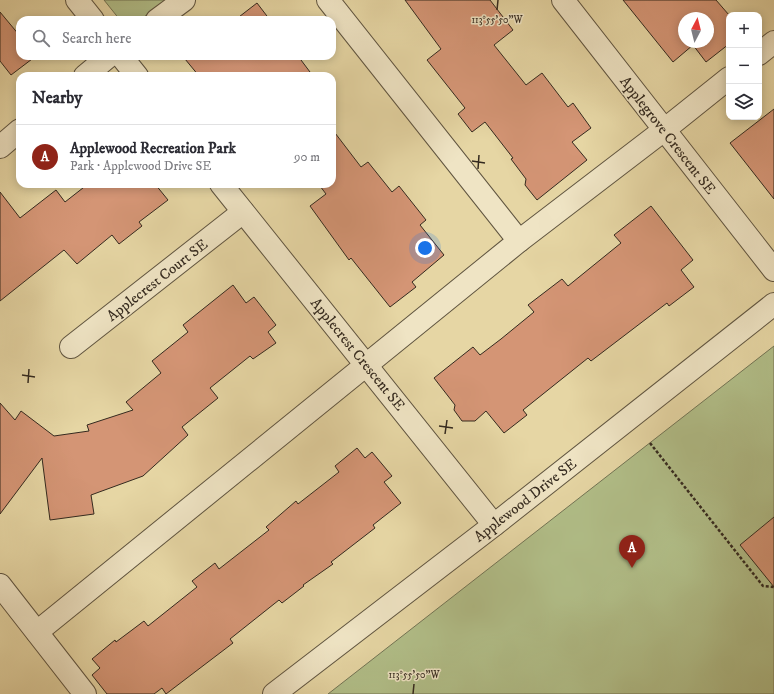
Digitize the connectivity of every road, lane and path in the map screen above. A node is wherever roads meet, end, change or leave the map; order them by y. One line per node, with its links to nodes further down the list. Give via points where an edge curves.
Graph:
1 (77, 0): 5 (street)
2 (184, 0): 6 (street)
3 (328, 0): 19 (street)
4 (563, 0): 14 (street, Applegrove Crescent SE)
5 (89, 16)
6 (162, 16)
7 (774, 42): 8 (street)
8 (762, 52)
9 (104, 60): 11 (street)
10 (124, 60): 12 (street)
11 (90, 72)
12 (134, 72)
13 (726, 80): 14 (street)
14 (664, 130): 19 (street); 20 (street, Applegrove Crescent SE)
15 (16, 133): 16 (street)
16 (0, 147)
17 (224, 188): 18 (street, Applecrest Crescent SE)
18 (243, 212): 22 (street, Applecrest Court SE); 23 (street, Applecrest Crescent SE)
19 (519, 241): 23 (street)
20 (774, 270)
21 (774, 304): 25 (street, Applewood Drive SE)
22 (72, 347)
23 (367, 365): 25 (street, Applecrest Crescent SE); 28 (street)
24 (650, 443): 27 (path, via 763,586)
25 (494, 525): 30 (street, Applewood Drive SE)
26 (0, 585): 28 (street)
27 (774, 588)
28 (37, 632): 29 (street)
29 (85, 694)
30 (274, 694)

